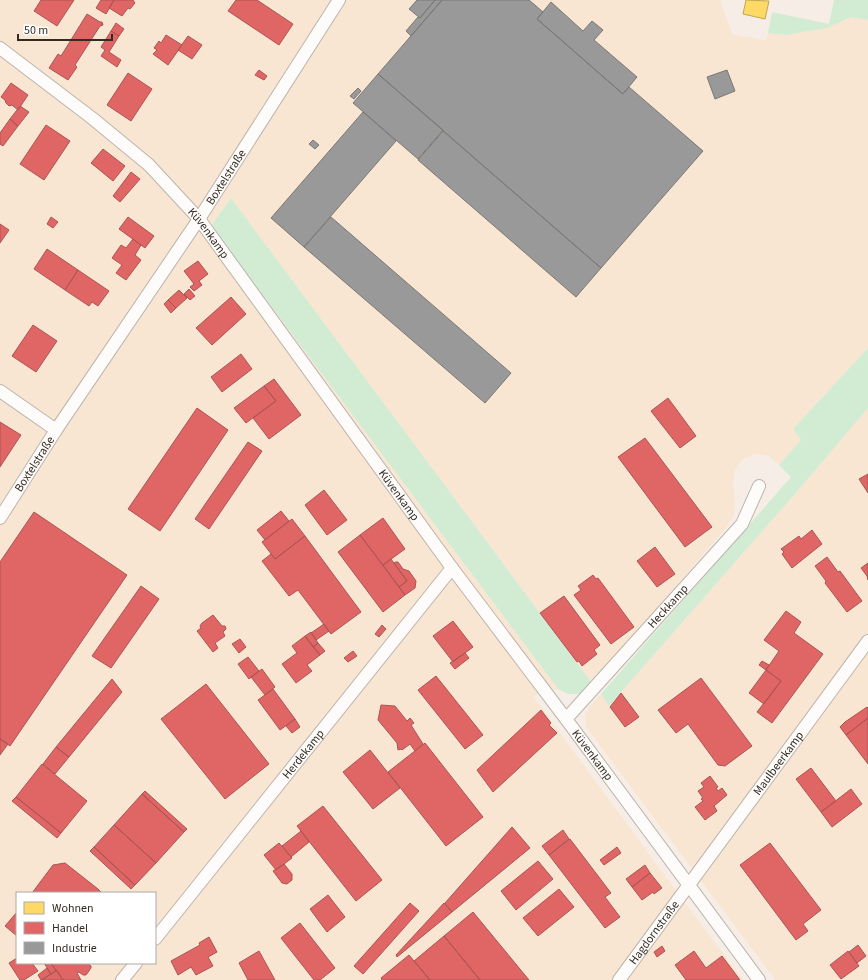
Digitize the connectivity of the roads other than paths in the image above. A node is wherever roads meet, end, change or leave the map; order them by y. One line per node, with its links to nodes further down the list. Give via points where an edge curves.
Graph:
1 (339, 0): 3 (street, Boxtelstraße)
2 (0, 48): 3 (street, Küvenkamp, via 149,165)
3 (199, 218): 5 (street, Boxtelstraße); 8 (street, Küvenkamp)
4 (0, 391): 5 (street, Boxtelstraße)
5 (56, 430): 7 (street, Boxtelstraße)
6 (759, 486): 10 (street, Heckkamp, via 742,524)
7 (0, 518)
8 (452, 568): 10 (street, Küvenkamp); 12 (street, Herdekamp)
9 (868, 641): 11 (street, Maulbeerkamp)
10 (566, 719): 11 (street, Küvenkamp)
11 (688, 885): 15 (street, Hagdornstraße); 16 (street, Küvenkamp)
12 (156, 938)
13 (135, 964): 14 (street)
14 (122, 980)
15 (619, 980)
16 (759, 980)

